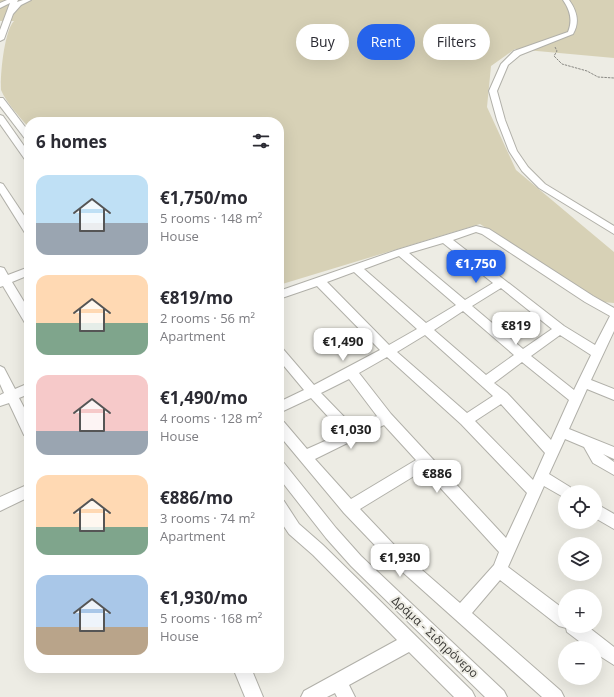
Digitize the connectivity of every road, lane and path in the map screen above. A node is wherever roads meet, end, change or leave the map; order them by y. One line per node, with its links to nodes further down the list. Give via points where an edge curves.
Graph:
1 (13, 0): 4 (street); 5 (street)
2 (28, 0): 5 (street)
3 (566, 0): 7 (street, via 575,14 574,26 571,33)
4 (0, 6)
5 (8, 15): 6 (street)
6 (0, 39)
7 (549, 41): 8 (path, via 557,51 554,56 562,64 598,77); 15 (street, via 517,53 505,64 493,91 501,120 513,150 525,169 542,186)
8 (614, 78)
9 (0, 100): 11 (street)
10 (0, 118): 12 (street)
11 (24, 131)
12 (24, 152)
13 (0, 186): 14 (street)
14 (24, 223)
15 (614, 231)
16 (444, 238): 17 (street); 22 (street); 26 (street, via 473,229 482,230 589,300)
17 (401, 252): 18 (street); 24 (street)
18 (356, 268): 21 (street); 28 (street)
19 (24, 272): 20 (street)
20 (2, 278): 25 (street)
21 (320, 282): 23 (street); 31 (street)
22 (501, 283): 24 (street); 29 (street)
23 (284, 293)
24 (463, 306): 28 (street); 33 (street)
25 (24, 312)
26 (614, 313)
27 (614, 319): 30 (street)
28 (426, 329): 31 (street); 37 (street)
29 (560, 329): 32 (street); 33 (street)
30 (609, 342): 32 (street)
31 (388, 351): 36 (street); 49 (street)
32 (598, 353): 38 (street)
33 (522, 356): 37 (street); 44 (street)
34 (284, 358): 40 (street)
35 (0, 371): 42 (street)
36 (350, 372): 40 (street); 47 (street)
37 (486, 382): 43 (street)
38 (584, 382): 41 (street); 44 (street)
39 (24, 390): 42 (street)
40 (312, 391): 46 (street); 52 (street)
41 (614, 395)
42 (13, 396): 45 (street); 48 (street)
43 (502, 397): 49 (street); 54 (street)
44 (577, 399): 51 (street)
45 (0, 401)
46 (284, 405)
47 (386, 418): 52 (street); 57 (street)
48 (24, 420)
49 (466, 420): 63 (street)
50 (284, 432): 56 (street)
51 (562, 432): 53 (street); 54 (street)
52 (352, 435): 56 (street)
53 (588, 442): 55 (street); 58 (street, via 598,459)
54 (553, 452): 60 (street)
55 (614, 453)
56 (305, 457): 65 (street)
57 (425, 462): 65 (street); 69 (street)
58 (614, 469)
59 (284, 472): 82 (street, Δράμα - Σιδηρόνερο, via 331,533 362,567)
60 (542, 478): 61 (street); 63 (street)
61 (558, 487)
62 (24, 492): 64 (street)
63 (535, 492): 69 (street)
64 (0, 504)
65 (349, 508): 71 (street, via 394,555)
66 (284, 514): 74 (street, via 294,529)
67 (602, 514): 68 (street)
68 (614, 522)
69 (508, 551): 70 (street)
70 (499, 570): 71 (street); 72 (street)
71 (462, 613): 83 (street)
72 (558, 615)
73 (583, 633): 75 (street)
74 (410, 642): 77 (street); 81 (street)
75 (614, 656)
76 (244, 673): 78 (street)
77 (338, 681): 79 (street); 80 (street)
78 (254, 697)
79 (310, 697)
80 (346, 697)
81 (466, 697)
82 (498, 697)
83 (555, 697)

